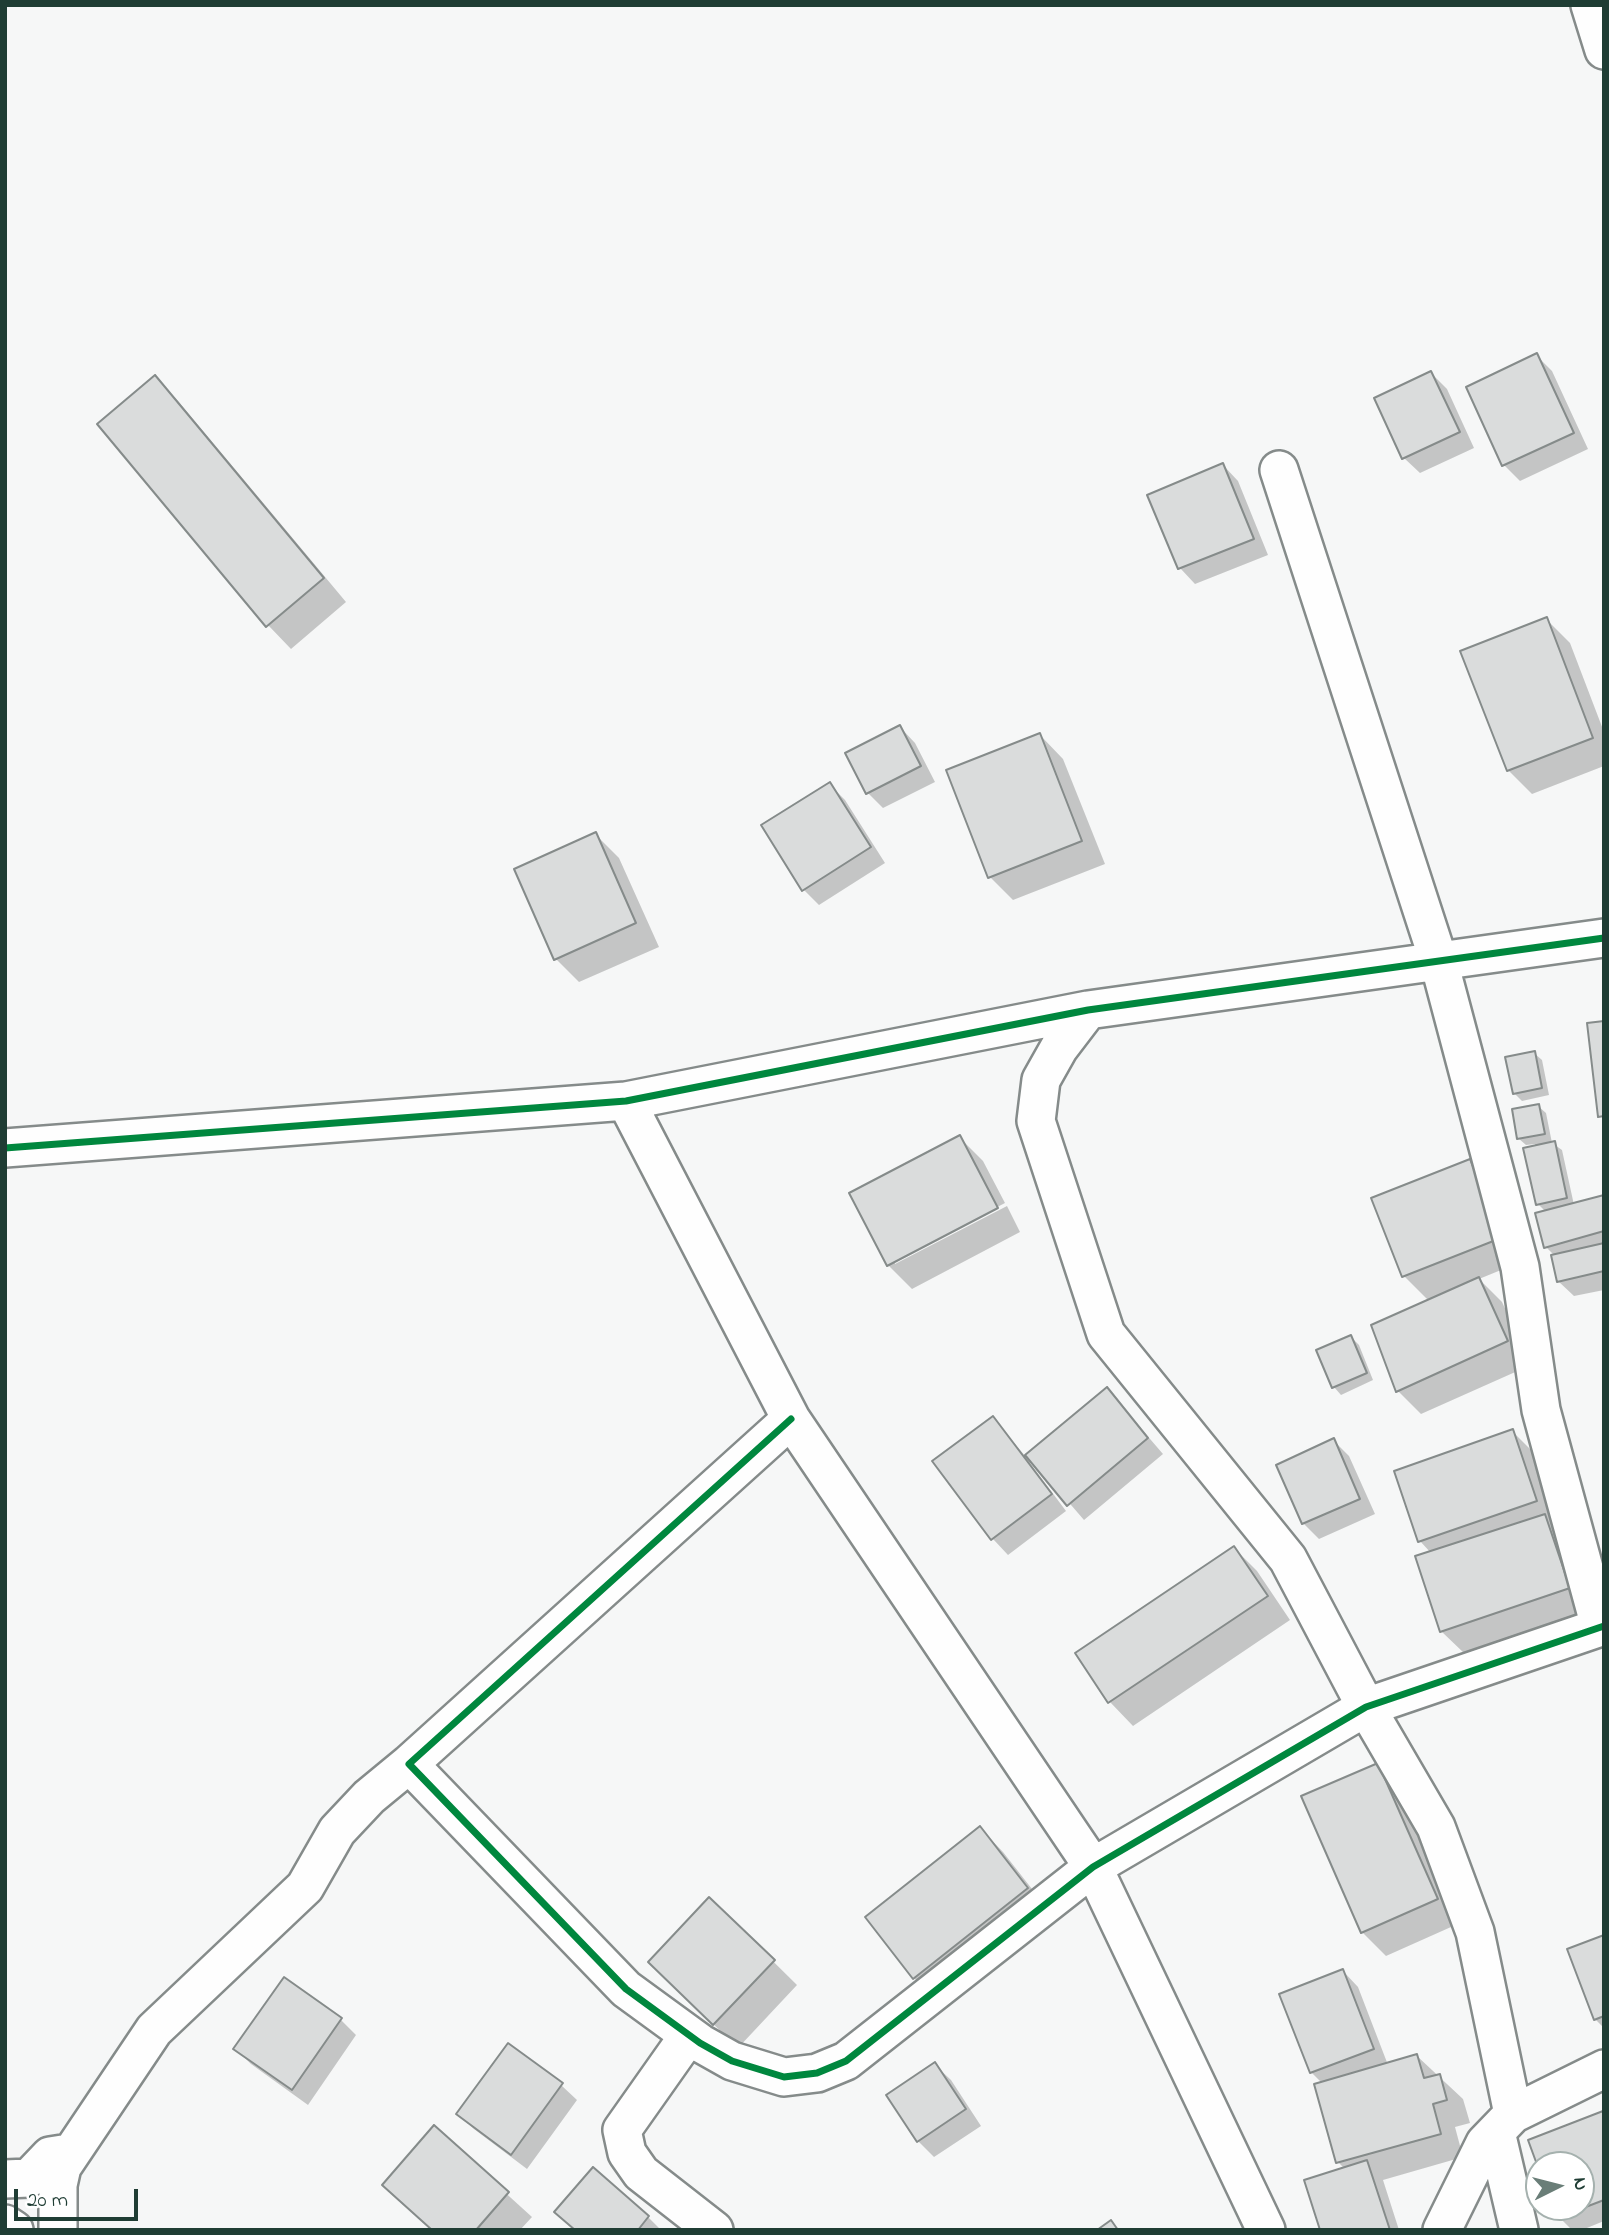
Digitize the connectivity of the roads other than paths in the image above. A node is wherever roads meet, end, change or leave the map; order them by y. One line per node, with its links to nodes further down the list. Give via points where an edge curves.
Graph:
1 (1590, 5): 2 (street)
2 (1604, 50)
3 (1279, 470): 5 (street)
4 (1604, 938): 5 (street)
5 (1438, 962): 6 (street); 10 (street, via 1520,1267 1541,1410)
6 (1088, 1010): 7 (street); 11 (street, via 1041,1080 1036,1121 1106,1335 1288,1559)
7 (626, 1101): 8 (street); 9 (street)
8 (5, 1148)
9 (791, 1419): 12 (street); 13 (street)
10 (1602, 1627): 11 (street)
11 (1366, 1707): 13 (street); 16 (street, via 1436,1827 1475,1932)
12 (409, 1764): 14 (street, via 626,1989); 17 (street, via 337,1831 305,1887 154,2030)
13 (1093, 1867): 14 (street, via 846,2061 817,2073 784,2077 732,2061); 21 (street)
14 (689, 2035): 24 (street, via 622,2130 627,2153 641,2173)
15 (1604, 2069): 16 (street)
16 (1504, 2123): 25 (street, via 1485,2143); 26 (street)
17 (69, 2153): 18 (street, via 50,2156 29,2178); 19 (street, via 62,2167)
18 (5, 2179)
19 (59, 2216): 23 (street)
20 (5, 2224): 22 (street)
21 (1262, 2228)
22 (14, 2230)
23 (28, 2230)
24 (714, 2230)
25 (1442, 2230)
26 (1519, 2230)

